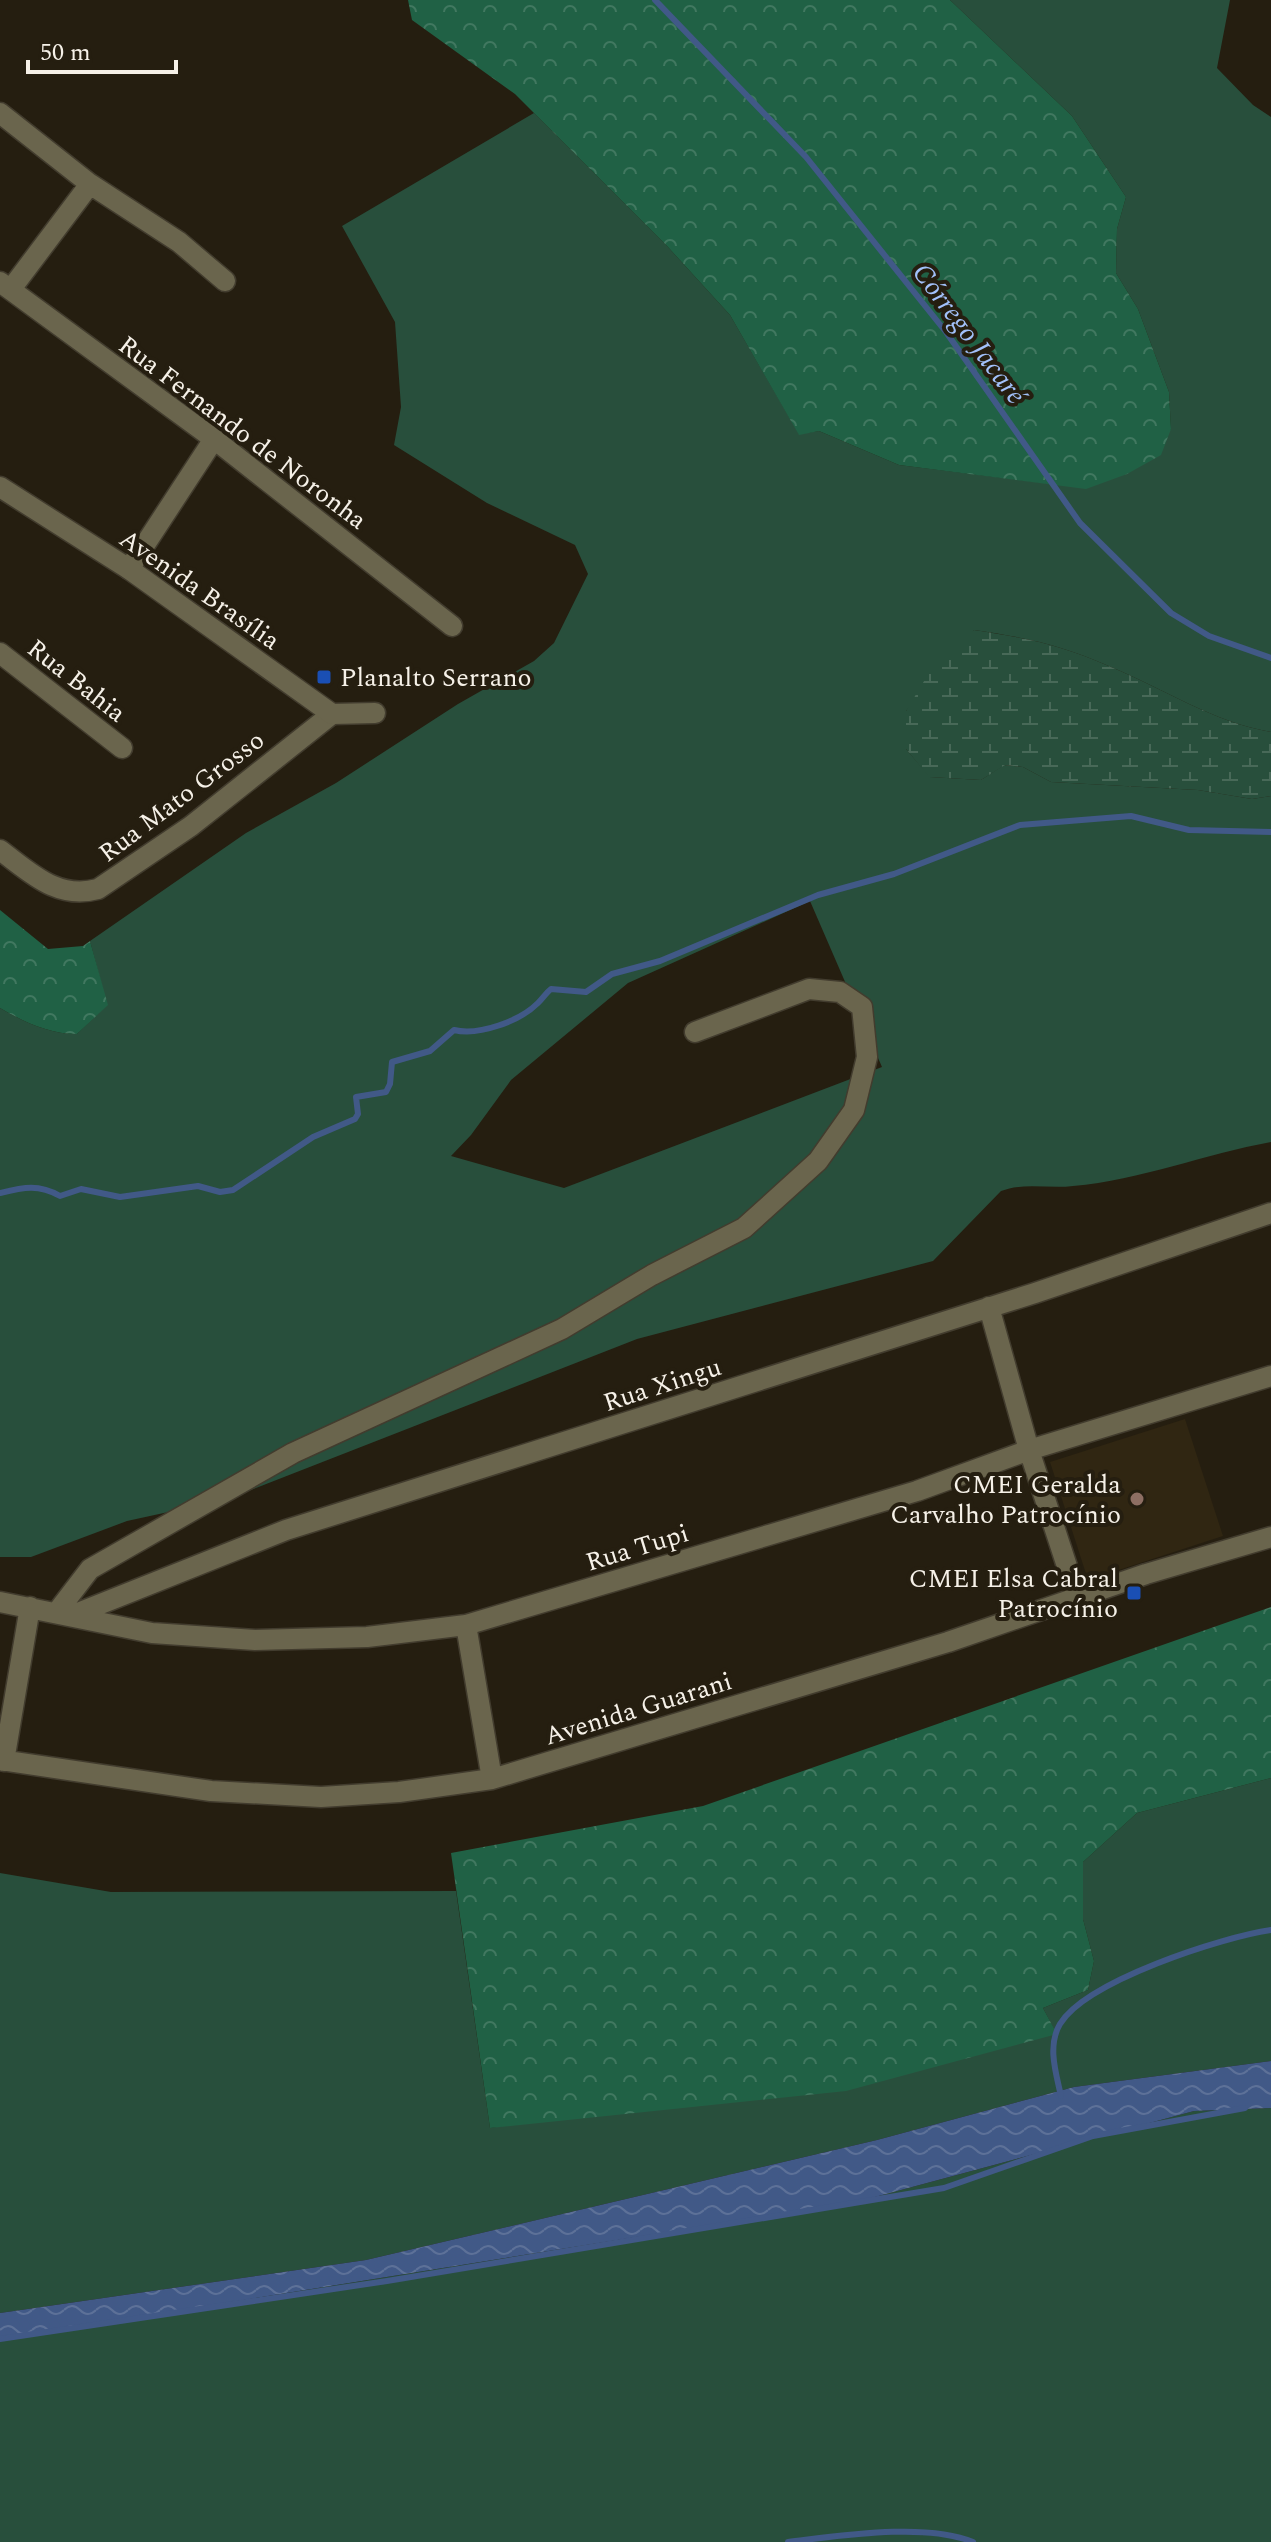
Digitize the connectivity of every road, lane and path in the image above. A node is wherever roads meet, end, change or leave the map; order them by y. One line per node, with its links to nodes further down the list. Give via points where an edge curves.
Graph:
1 (0, 113): 2 (street)
2 (90, 184): 3 (street, via 179,242); 4 (street)
3 (225, 281)
4 (5, 286): 5 (street, Rua Fernando de Noronha)
5 (214, 439): 7 (street); 8 (street, Rua Fernando de Noronha)
6 (0, 487): 7 (street, Avenida Brasília)
7 (129, 569): 11 (street, Avenida Brasília)
8 (452, 626)
9 (0, 653): 12 (street, Rua Bahia)
10 (375, 713): 11 (street)
11 (332, 714): 13 (street, Rua Mato Grosso, via 191,826 98,889 84,893 50,888)
12 (122, 748)
13 (0, 850)
14 (695, 1032): 23 (street, via 809,989 840,992 862,1007 867,1057 854,1110 818,1161 744,1228 562,1329 293,1453 90,1569)
15 (1271, 1213): 16 (street, Rua Xingu)
16 (989, 1307): 18 (street); 23 (street, Rua Xingu, via 286,1530)
17 (1271, 1376): 18 (street, Rua Tupi)
18 (1029, 1450): 20 (street); 24 (street, Rua Tupi, via 917,1491)
19 (1271, 1537): 20 (street, Avenida Guarani)
20 (1078, 1600): 26 (street, Avenida Guarani)
21 (0, 1602): 22 (street, Rua Tupi)
22 (30, 1607): 23 (street, Rua Tupi); 25 (street)
23 (64, 1614): 24 (street, Rua Tupi, via 152,1633 255,1640 367,1637)
24 (466, 1625): 26 (street)
25 (2, 1761): 26 (street, Avenida Guarani, via 211,1791 321,1797)
26 (492, 1779)

